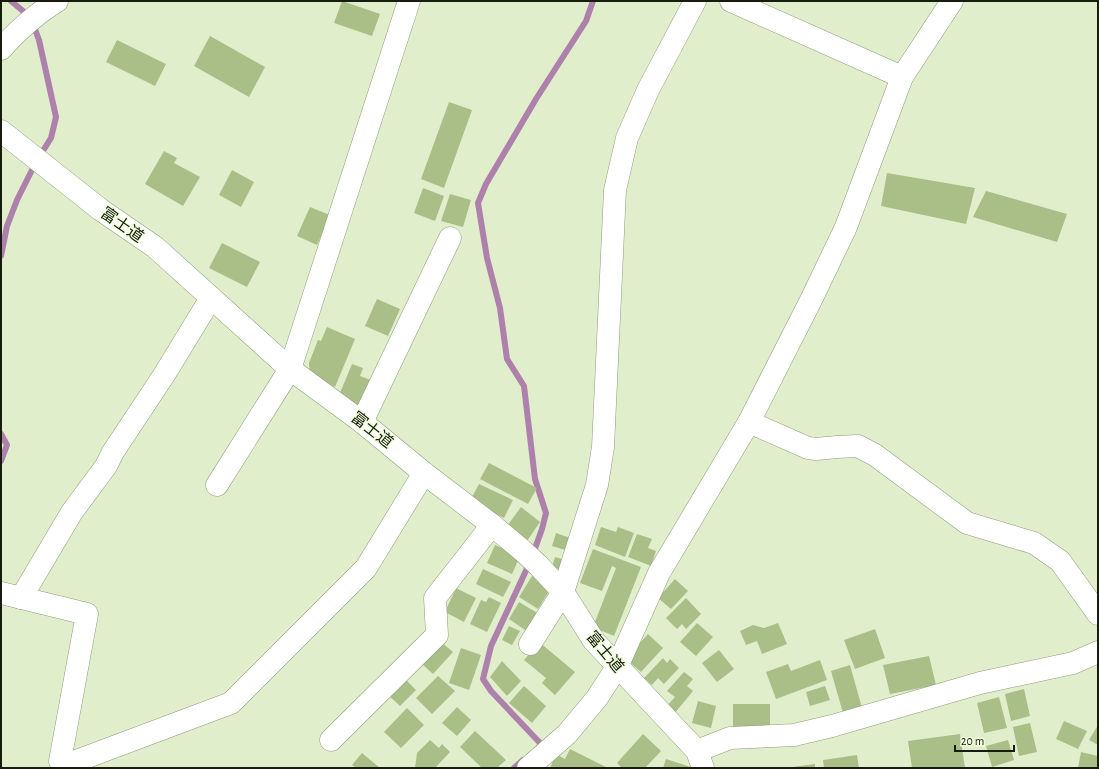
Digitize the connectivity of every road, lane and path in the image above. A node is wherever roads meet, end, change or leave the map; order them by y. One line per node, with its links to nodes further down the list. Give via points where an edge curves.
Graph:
1 (57, 1): 6 (street, via 28,23)
2 (409, 1): 11 (street)
3 (695, 1): 17 (street, via 648,90 627,138 615,190 603,446 597,485)
4 (731, 1): 7 (street)
5 (952, 1): 7 (street)
6 (1, 49)
7 (902, 77): 13 (street, via 846,227)
8 (1, 131): 10 (street, 富士道, via 101,210 155,248)
9 (450, 238): 12 (street)
10 (211, 298): 11 (street, 富士道); 18 (street, via 106,466)
11 (290, 369): 12 (street, 富士道); 15 (street)
12 (362, 422): 14 (street, 富士道)
13 (749, 422): 19 (street, via 808,448 816,450 858,446 875,455 967,523 1034,543 1060,562); 22 (street, via 659,573)
14 (424, 473): 16 (street, 富士道); 18 (street, via 366,568 231,703 63,766 60,761 87,614)
15 (217, 485)
16 (492, 525): 17 (street, 富士道, via 530,558); 23 (street, via 435,598 437,634)
17 (563, 592): 20 (street); 22 (street, 富士道, via 594,641)
18 (11, 596)
19 (1098, 614)
20 (530, 644)
21 (1098, 652): 24 (street, via 1073,663 980,683 794,735 730,738)
22 (617, 667): 24 (street, 富士道); 25 (street, via 597,698 567,734)
23 (331, 740)
24 (700, 759)
25 (528, 768)

